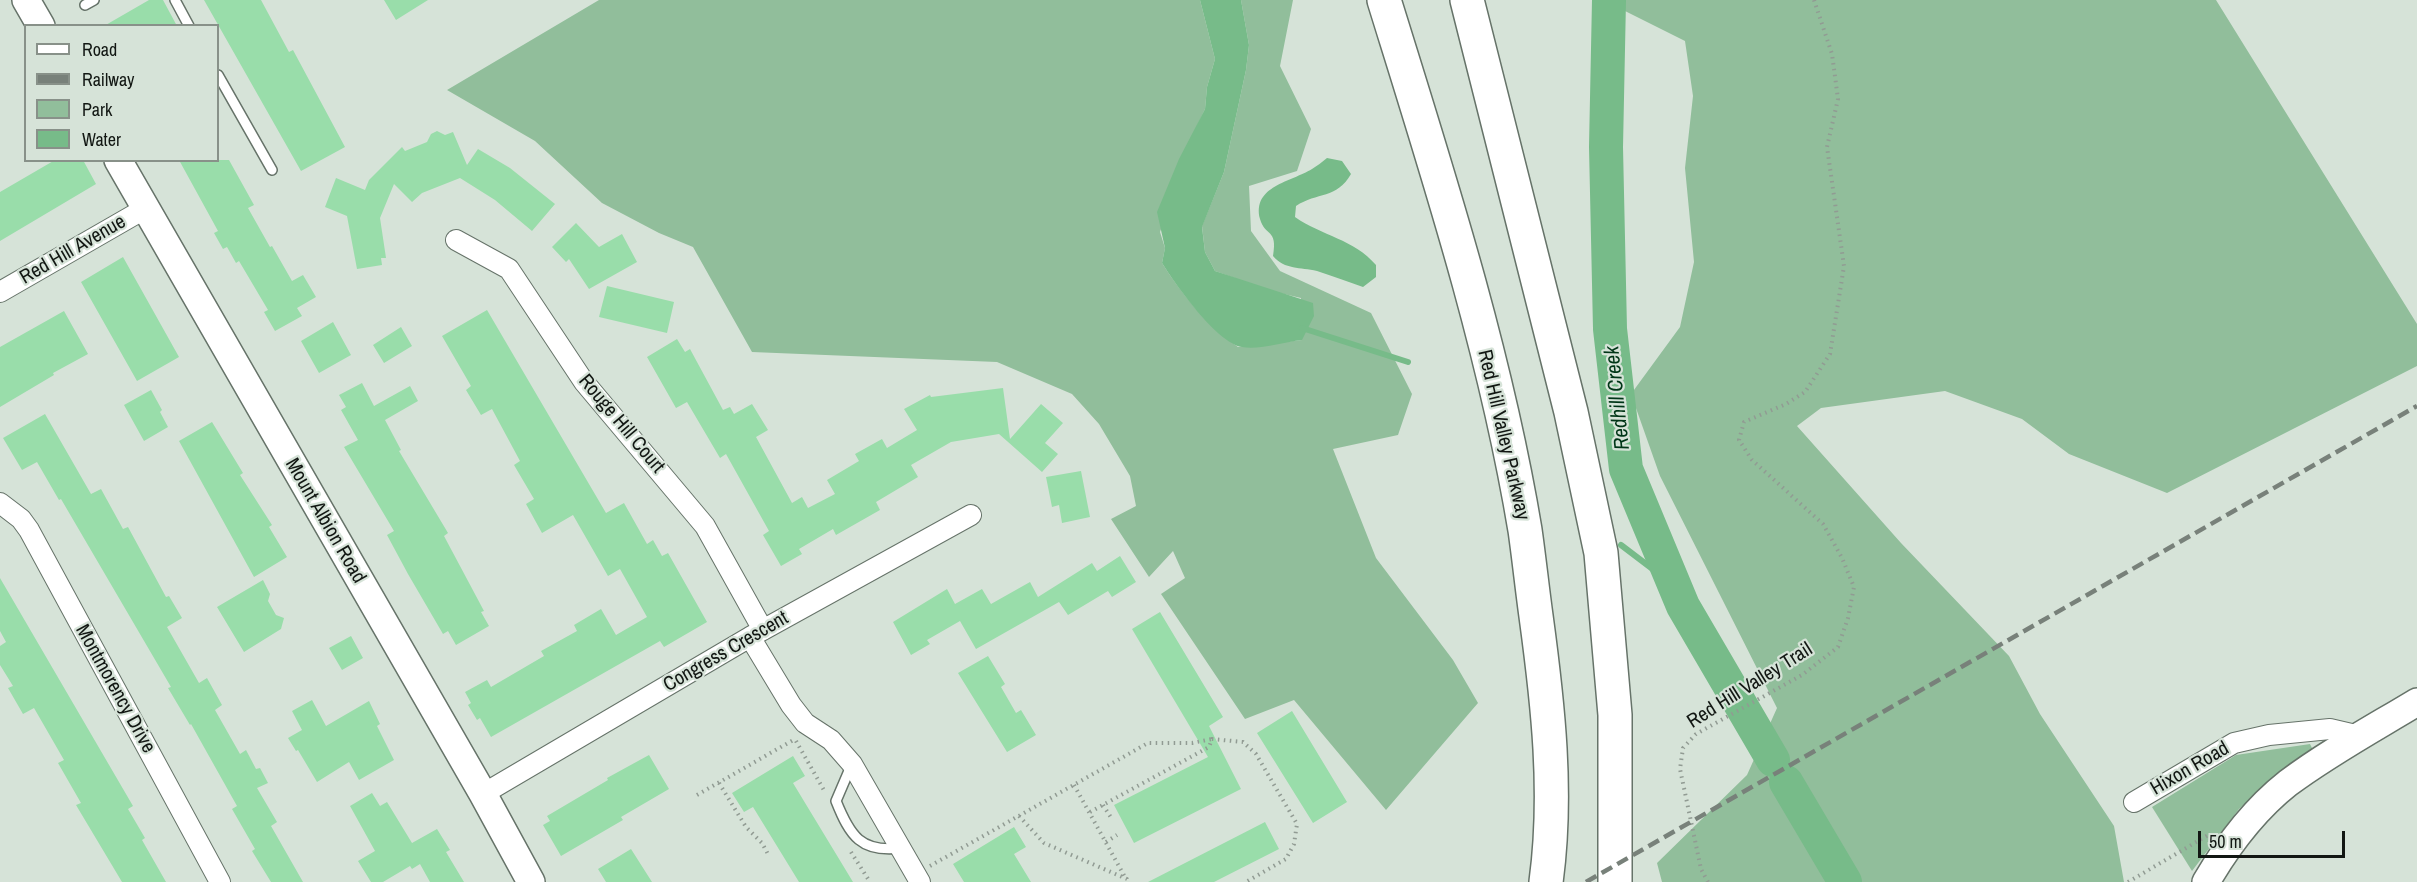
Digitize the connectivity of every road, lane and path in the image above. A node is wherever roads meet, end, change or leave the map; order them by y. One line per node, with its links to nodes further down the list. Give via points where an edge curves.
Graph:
1 (26, 0): 8 (street)
2 (94, 0): 7 (lane)
3 (175, 0): 9 (lane)
4 (1384, 0): 47 (highway, Red Hill Valley Parkway, via 1474,307 1524,530 1551,748 1551,845)
5 (1467, 0): 48 (highway, via 1571,412 1601,553 1615,715)
6 (1814, 0): 49 (path, Red Hill Valley Trail, via 1832,54 1838,99 1827,147 1844,266 1830,354 1805,392 1744,422 1739,440 1752,460 1823,524 1854,587 1838,647 1802,675 1696,734 1683,748 1680,769 1701,869)
7 (85, 5)
8 (39, 24)
9 (188, 24)
10 (219, 77): 12 (lane)
11 (119, 162): 13 (street, Mount Albion Road)
12 (272, 170)
13 (146, 208): 15 (street, Red Hill Avenue); 27 (street, Mount Albion Road)
14 (456, 240): 18 (street, Rouge Hill Court, via 509,269 584,382 705,526)
15 (0, 292)
16 (0, 503): 43 (street, Montmorency Drive, via 29,530)
17 (971, 515): 18 (street, Congress Crescent)
18 (756, 634): 24 (street, Rouge Hill Court, via 791,705 805,723 831,740); 27 (street, Congress Crescent)
19 (2417, 702): 21 (street)
20 (789, 730): 22 (path)
21 (2360, 736): 30 (street, Hixon Road, via 2330,729 2234,743); 35 (street, via 2288,783)
22 (795, 739): 25 (path); 29 (path)
23 (1212, 740): 26 (path, via 1148,743); 31 (path, via 1209,747); 46 (path, via 1243,742 1256,754 1297,824 1294,844 1286,859)
24 (852, 764): 38 (street, Rouge Hill Court); 38 (lane, via 836,801 846,825 861,843 884,850)
25 (719, 783): 28 (path); 40 (path, via 746,827)
26 (1074, 784): 32 (path); 33 (path)
27 (483, 794): 44 (street, Mount Albion Road)
28 (697, 795)
29 (827, 796)
30 (2134, 802)
31 (1103, 804): 32 (path); 34 (path)
32 (1090, 812): 37 (path)
33 (1019, 816): 41 (path); 42 (path, via 1044,843)
34 (1112, 819)
35 (2241, 833): 50 (path, via 2227,822); 51 (street)
36 (1117, 835): 37 (path)
37 (1106, 842): 42 (path)
38 (902, 848): 41 (street, Rouge Hill Court)
39 (850, 850): 45 (path)
40 (770, 856)
41 (918, 878)
42 (1127, 881)
43 (220, 882)
44 (531, 882)
45 (870, 882)
46 (1246, 882)
47 (1546, 882)
48 (1615, 882)
49 (1708, 882)
50 (2127, 882)
51 (2206, 882)

